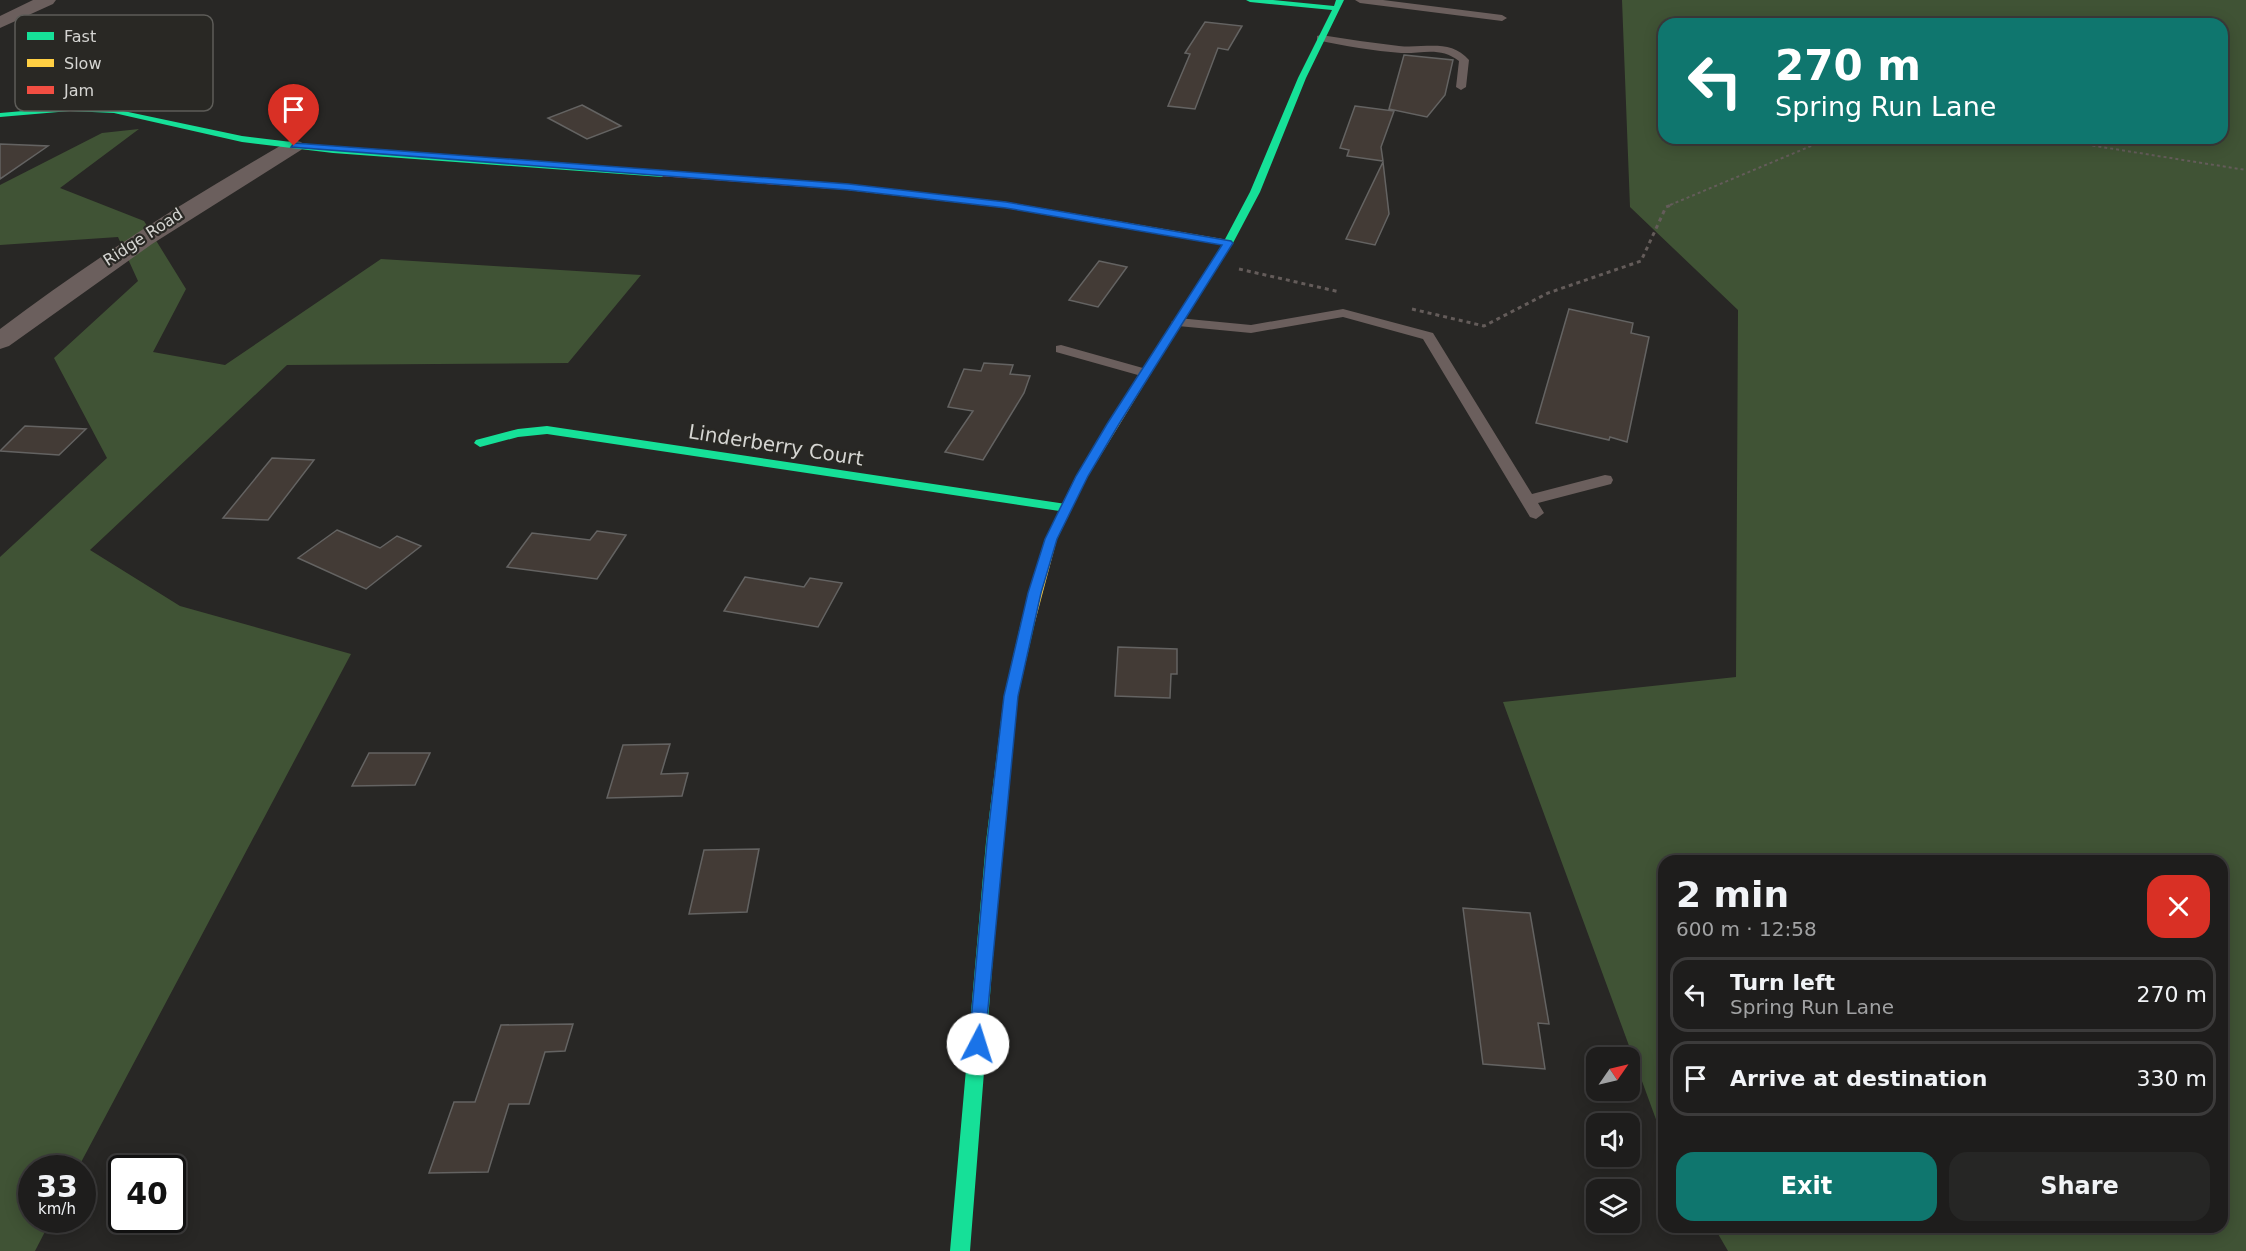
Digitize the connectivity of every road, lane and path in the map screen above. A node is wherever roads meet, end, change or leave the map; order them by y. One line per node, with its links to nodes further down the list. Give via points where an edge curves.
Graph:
1 (46, 0): 5 (street)
2 (1250, 0): 4 (street)
3 (1360, 0): 7 (lane)
4 (1338, 4): 9 (street)
5 (17, 15)
6 (15, 16): 8 (street)
7 (1502, 18)
8 (0, 24)
9 (1321, 38): 10 (lane, via 1456,54 1464,60); 18 (street, via 1255,192)
10 (1461, 87)
11 (47, 111): 13 (street)
12 (114, 111): 16 (street, via 242,139)
13 (0, 115)
14 (1816, 144): 21 (path, via 1666,207 1641,261 1548,293 1484,326)
15 (2083, 144): 17 (path)
16 (294, 146): 18 (street, via 849,187 1006,205); 23 (street, Ridge Road, via 106,261)
17 (2246, 170)
18 (1228, 243): 19 (street)
19 (1215, 264): 20 (path); 22 (street)
20 (1344, 293)
21 (1402, 307)
22 (1178, 322): 25 (street); 27 (lane, via 1251,329 1343,313 1428,336 1532,507)
23 (0, 341)
24 (1061, 349): 25 (lane)
25 (1146, 373): 28 (street)
26 (480, 442): 28 (street, Linderberry Court, via 548,430)
27 (1605, 480)
28 (1066, 508): 29 (street, via 1051,539 1034,593 1011,696 994,842)
29 (960, 1251)

